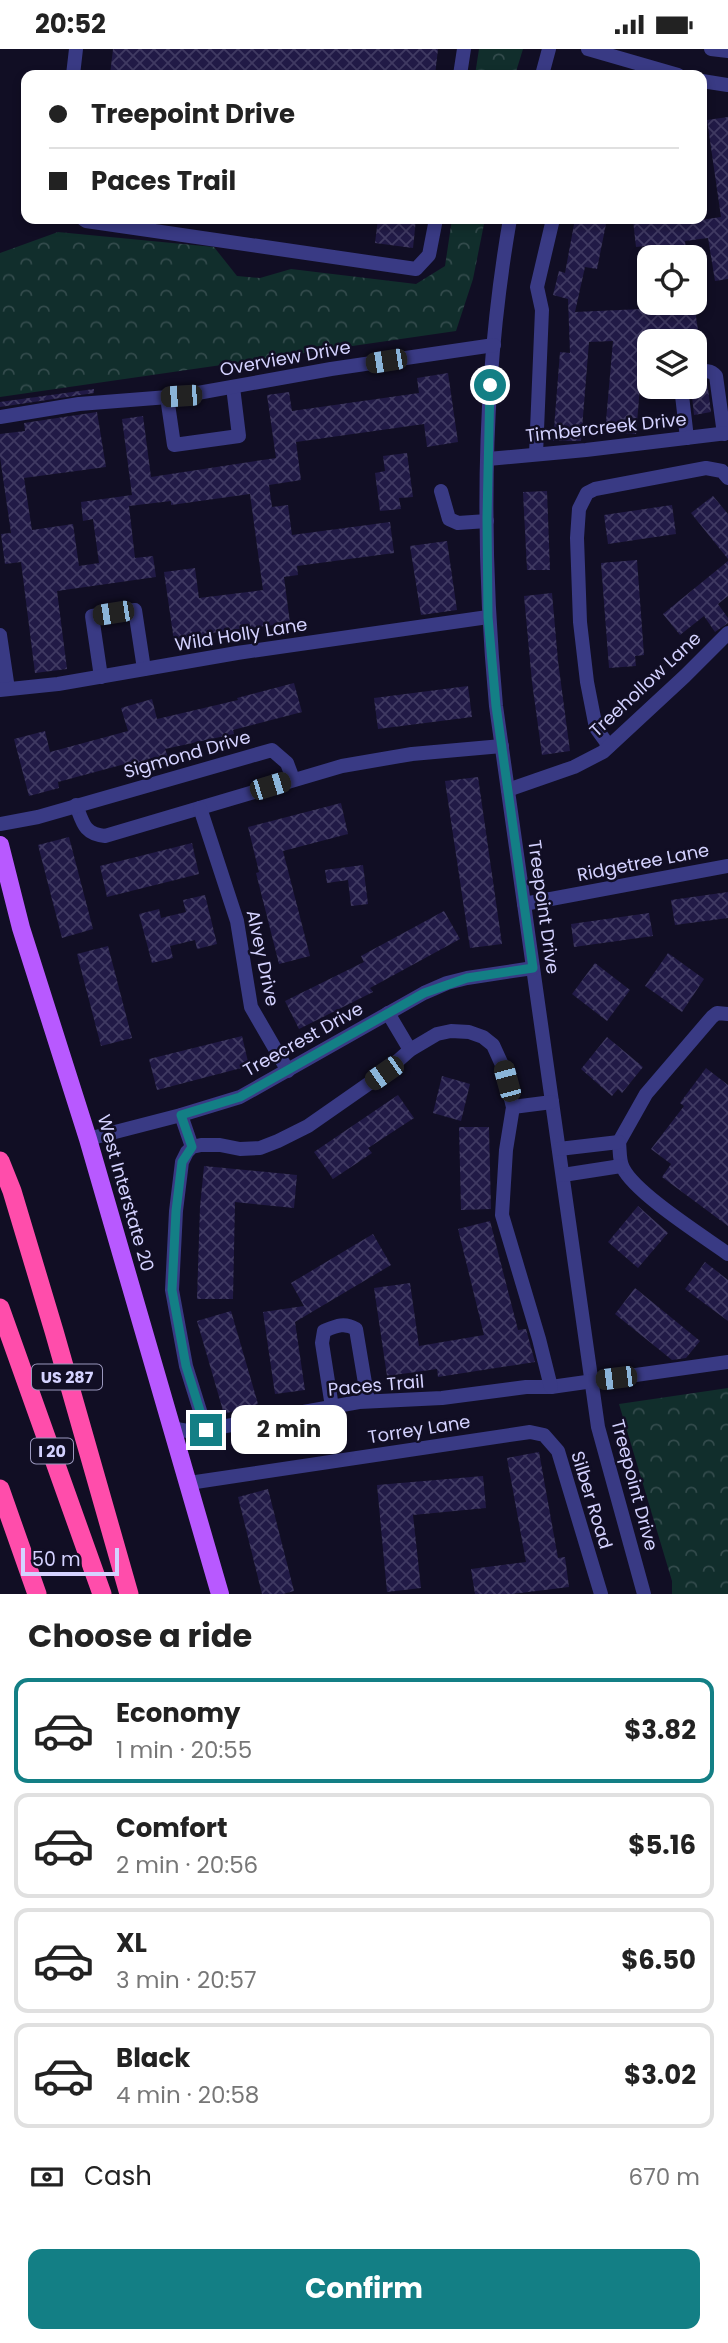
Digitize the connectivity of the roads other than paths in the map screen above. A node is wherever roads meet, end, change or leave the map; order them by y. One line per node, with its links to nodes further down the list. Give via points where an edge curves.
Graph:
1 (76, 49): 7 (street)
2 (464, 49): 8 (street)
3 (549, 49): 9 (street)
4 (588, 49): 10 (street)
5 (711, 49): 6 (street)
6 (728, 51)
7 (74, 70)
8 (461, 70)
9 (543, 70)
10 (658, 70)
11 (728, 85): 12 (street)
12 (707, 87)
13 (107, 224): 14 (street, via 416,269 429,255)
14 (435, 224)
15 (509, 224): 17 (street, Treepoint Drive)
16 (552, 224): 25 (street, via 537,287 542,310)
17 (494, 345): 19 (street, Overview Drive); 26 (street, Treepoint Drive)
18 (707, 371): 23 (street, via 716,376)
19 (233, 387): 20 (street, Overview Drive); 20 (street, via 239,436 174,445)
20 (167, 397): 22 (street, Overview Drive, via 79,404)
21 (682, 399): 24 (street)
22 (0, 417)
23 (726, 433): 24 (street, Timbercreek Drive)
24 (687, 438): 25 (street, Timbercreek Drive)
25 (536, 454): 26 (street, Timbercreek Drive)
26 (488, 459): 29 (street, Treepoint Drive)
27 (728, 478): 36 (street, via 716,468 706,468 595,489 587,493 579,509 580,622 587,682 596,728)
28 (441, 491): 29 (street, via 449,519 458,523)
29 (487, 521): 30 (street, Treepoint Drive)
30 (488, 617): 33 (street, Wild Holly Lane); 37 (street, Treepoint Drive)
31 (728, 632): 36 (street, Treehollow Lane)
32 (0, 635): 35 (street)
33 (144, 669): 34 (street, Wild Holly Lane); 34 (street, via 135,610 92,616)
34 (101, 677): 35 (street, Wild Holly Lane)
35 (4, 689)
36 (609, 746): 39 (street, Treehollow Lane, via 574,767)
37 (502, 747): 38 (street, via 389,758); 39 (street, Treepoint Drive)
38 (293, 779): 40 (street, Sigmond Drive, via 287,763 272,750); 41 (street)
39 (508, 790): 45 (street, Treepoint Drive)
40 (76, 805): 41 (street, via 88,831 105,837); 42 (street, Sigmond Drive)
41 (200, 808): 50 (street, Alvey Drive, via 237,921 251,1007)
42 (0, 824)
43 (0, 845): 54 (main road, West Interstate 20, via 21,928)
44 (728, 866): 45 (street, Ridgetree Lane)
45 (524, 904): 46 (street, Treepoint Drive)
46 (533, 968): 47 (street, Treecrest Drive, via 447,983); 51 (street, Treepoint Drive)
47 (388, 1013): 49 (street); 50 (street, Treecrest Drive)
48 (728, 1014): 55 (street, via 712,1017 646,1094)
49 (410, 1049): 52 (street, via 451,1031 483,1037 493,1045 503,1067); 56 (street, via 308,1126 278,1141 260,1148)
50 (288, 1071): 53 (street, Treecrest Drive, via 240,1097)
51 (552, 1102): 52 (street); 57 (street, Treepoint Drive)
52 (513, 1107): 65 (street, via 502,1215)
53 (181, 1115): 54 (street, Treecrest Drive); 56 (street)
54 (88, 1139): 68 (main road, West Interstate 20)
55 (619, 1142): 57 (street); 59 (street)
56 (192, 1147): 69 (street, via 182,1162 172,1290 186,1366)
57 (559, 1149): 60 (street, Treepoint Drive)
58 (0, 1161): 75 (highway, US 287)
59 (621, 1166): 60 (street); 61 (street, via 665,1208)
60 (563, 1175): 64 (street, Treepoint Drive)
61 (728, 1254)
62 (0, 1308): 74 (highway, I 20)
63 (728, 1362): 64 (street, Paces Trail)
64 (592, 1381): 65 (street, Paces Trail); 78 (street, Treepoint Drive, via 604,1454)
65 (551, 1387): 66 (street, Paces Trail)
66 (368, 1401): 67 (street, Paces Trail); 67 (street, via 356,1329 338,1325 324,1331 322,1343)
67 (332, 1407): 69 (street, Paces Trail)
68 (171, 1428): 69 (street, Paces Trail); 71 (main road, West Interstate 20)
69 (206, 1430)
70 (530, 1432): 71 (street, Torrey Lane); 77 (street, Silber Road, via 544,1435 558,1451)
71 (189, 1483): 76 (main road, West Interstate 20)
72 (0, 1489): 73 (highway)
73 (37, 1594)
74 (102, 1594)
75 (129, 1594)
76 (220, 1594)
77 (601, 1594)
78 (644, 1594)

